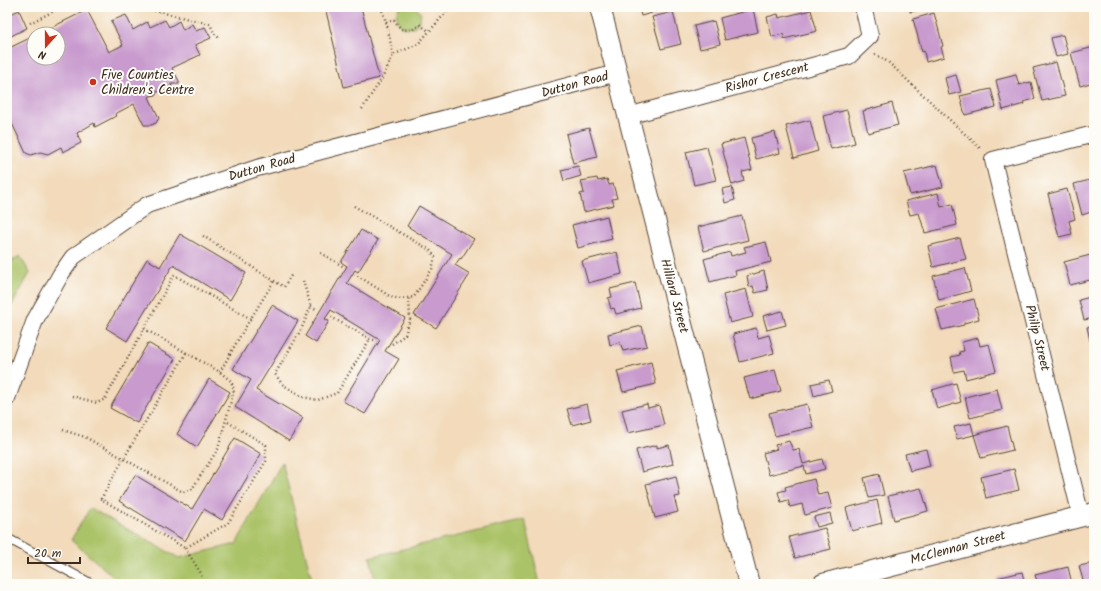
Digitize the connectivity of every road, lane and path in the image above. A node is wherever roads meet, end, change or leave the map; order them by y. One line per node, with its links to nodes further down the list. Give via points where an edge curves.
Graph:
1 (62, 7): 8 (path)
2 (139, 7): 10 (path, via 210,24)
3 (381, 7): 7 (path)
4 (450, 7): 9 (path)
5 (600, 7): 13 (street, Hilliard Street)
6 (862, 7): 11 (street, Rishor Crescent, via 870,36)
7 (386, 22): 9 (path, via 394,20 401,29 412,30 420,25); 12 (path)
8 (30, 24)
9 (429, 31): 12 (path, via 418,44)
10 (220, 39)
11 (860, 45): 15 (street, Rishor Crescent, via 849,56); 17 (path, via 888,62)
12 (393, 55): 14 (path, via 383,77)
13 (617, 73): 15 (street, Hilliard Street); 38 (street, Dutton Road, via 257,168 147,205 73,257 35,320)
14 (362, 109)
15 (628, 116): 47 (street, Hilliard Street)
16 (1094, 134): 17 (street)
17 (992, 160): 42 (street, Philip Street)
18 (354, 206): 26 (path, via 430,250 435,257 432,269 414,297)
19 (203, 236): 24 (path)
20 (321, 253): 21 (path)
21 (344, 267)
22 (292, 274): 24 (path, via 284,287)
23 (355, 274): 26 (path, via 391,297)
24 (274, 281): 30 (path)
25 (303, 281): 27 (path)
26 (409, 297): 34 (path, via 410,319 405,335)
27 (311, 306): 28 (path); 32 (path, via 301,330 275,374 282,384 303,397 318,400 337,393)
28 (316, 309)
29 (331, 317): 32 (path)
30 (251, 319): 31 (path, via 174,275); 36 (path)
31 (143, 328): 35 (path); 37 (path, via 105,398 97,403)
32 (370, 339): 33 (path)
33 (376, 341)
34 (392, 344)
35 (186, 353): 36 (path); 41 (path)
36 (220, 372): 39 (path, via 231,381 234,390)
37 (72, 396)
38 (7, 398)
39 (226, 421): 41 (path, via 218,449 192,489 183,492); 44 (path, via 266,445 266,461 228,523)
40 (63, 430): 41 (path, via 84,436)
41 (124, 458): 44 (path, via 101,499)
42 (1087, 514): 48 (street, McClennan Street)
43 (7, 538): 45 (lane)
44 (185, 548): 46 (path, via 200,572)
45 (92, 584)
46 (204, 584)
47 (749, 584)
48 (823, 584)

